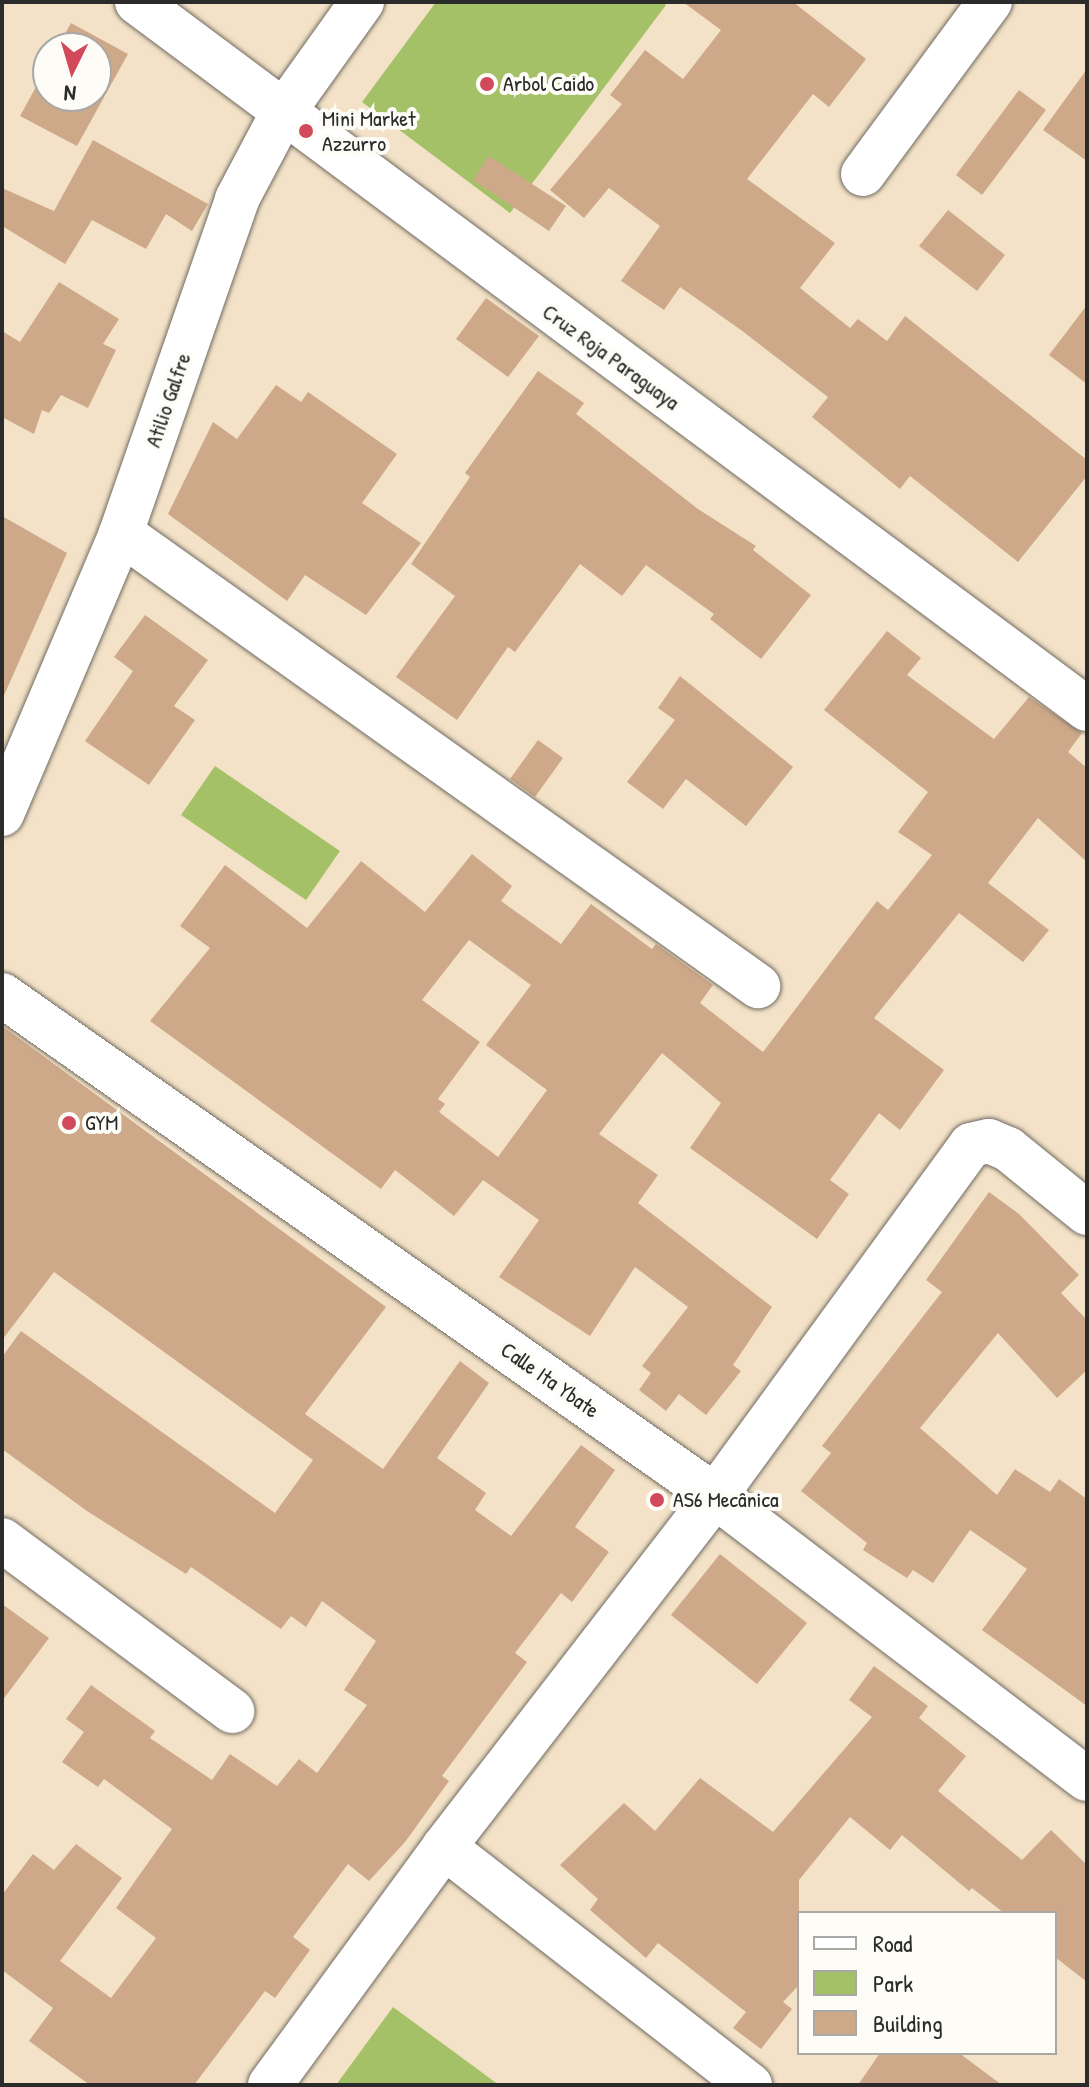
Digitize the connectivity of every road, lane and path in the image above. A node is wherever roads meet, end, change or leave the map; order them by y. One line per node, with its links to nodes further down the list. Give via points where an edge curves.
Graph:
1 (137, 2): 4 (street, Cruz Roja Paraguaya)
2 (362, 2): 4 (street, Atilio Galfre)
3 (990, 2): 5 (street)
4 (282, 114): 6 (street, Atilio Galfre, via 237,199); 7 (street, Cruz Roja Paraguaya)
5 (863, 174)
6 (121, 533): 8 (street, Atilio Galfre); 9 (street)
7 (1087, 709)
8 (2, 814)
9 (758, 986)
10 (2, 995): 12 (street, Calle Ita Ybate)
11 (1087, 1213): 12 (street, via 1008,1149 989,1141 971,1145)
12 (715, 1496): 15 (street, Calle Ita Ybate); 16 (street)
13 (2, 1540): 14 (street)
14 (232, 1711)
15 (1087, 1779)
16 (444, 1847): 17 (street); 18 (street)
17 (270, 2085)
18 (750, 2085)

